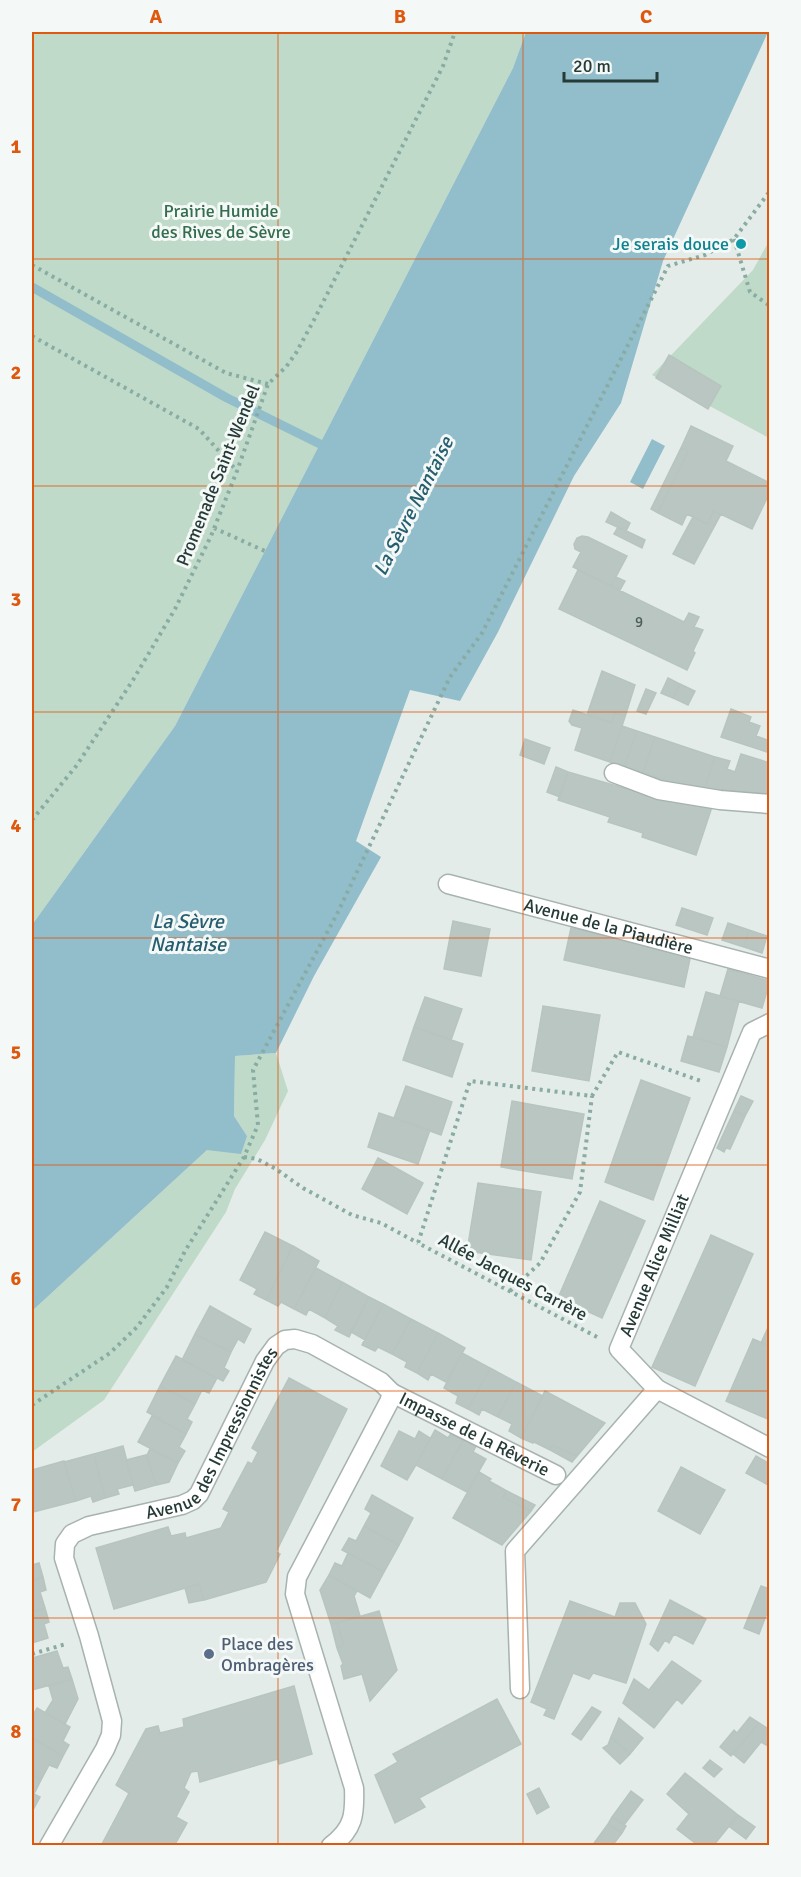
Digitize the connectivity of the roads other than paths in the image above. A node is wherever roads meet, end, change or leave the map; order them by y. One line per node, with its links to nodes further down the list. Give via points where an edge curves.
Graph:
1 (614, 773): 2 (street, via 659,790)
2 (770, 804)
3 (448, 884): 4 (street, Avenue de la Piaudière)
4 (770, 969)
5 (770, 1023): 6 (street, Avenue Alice Milliat, via 752,1032 619,1349)
6 (657, 1389): 8 (street, Avenue Alice Milliat); 10 (street, via 515,1551)
7 (392, 1393): 9 (street, Impasse de la Rêverie); 11 (street, Avenue des Impressionnistes, via 381,1382 312,1344 285,1340 265,1361 193,1500 89,1526 72,1534 65,1544 64,1558 112,1720 111,1734); 12 (street, via 297,1577 295,1594 354,1788 351,1824)
8 (770, 1448)
9 (556, 1475)
10 (520, 1689)
11 (49, 1845)
12 (331, 1845)

